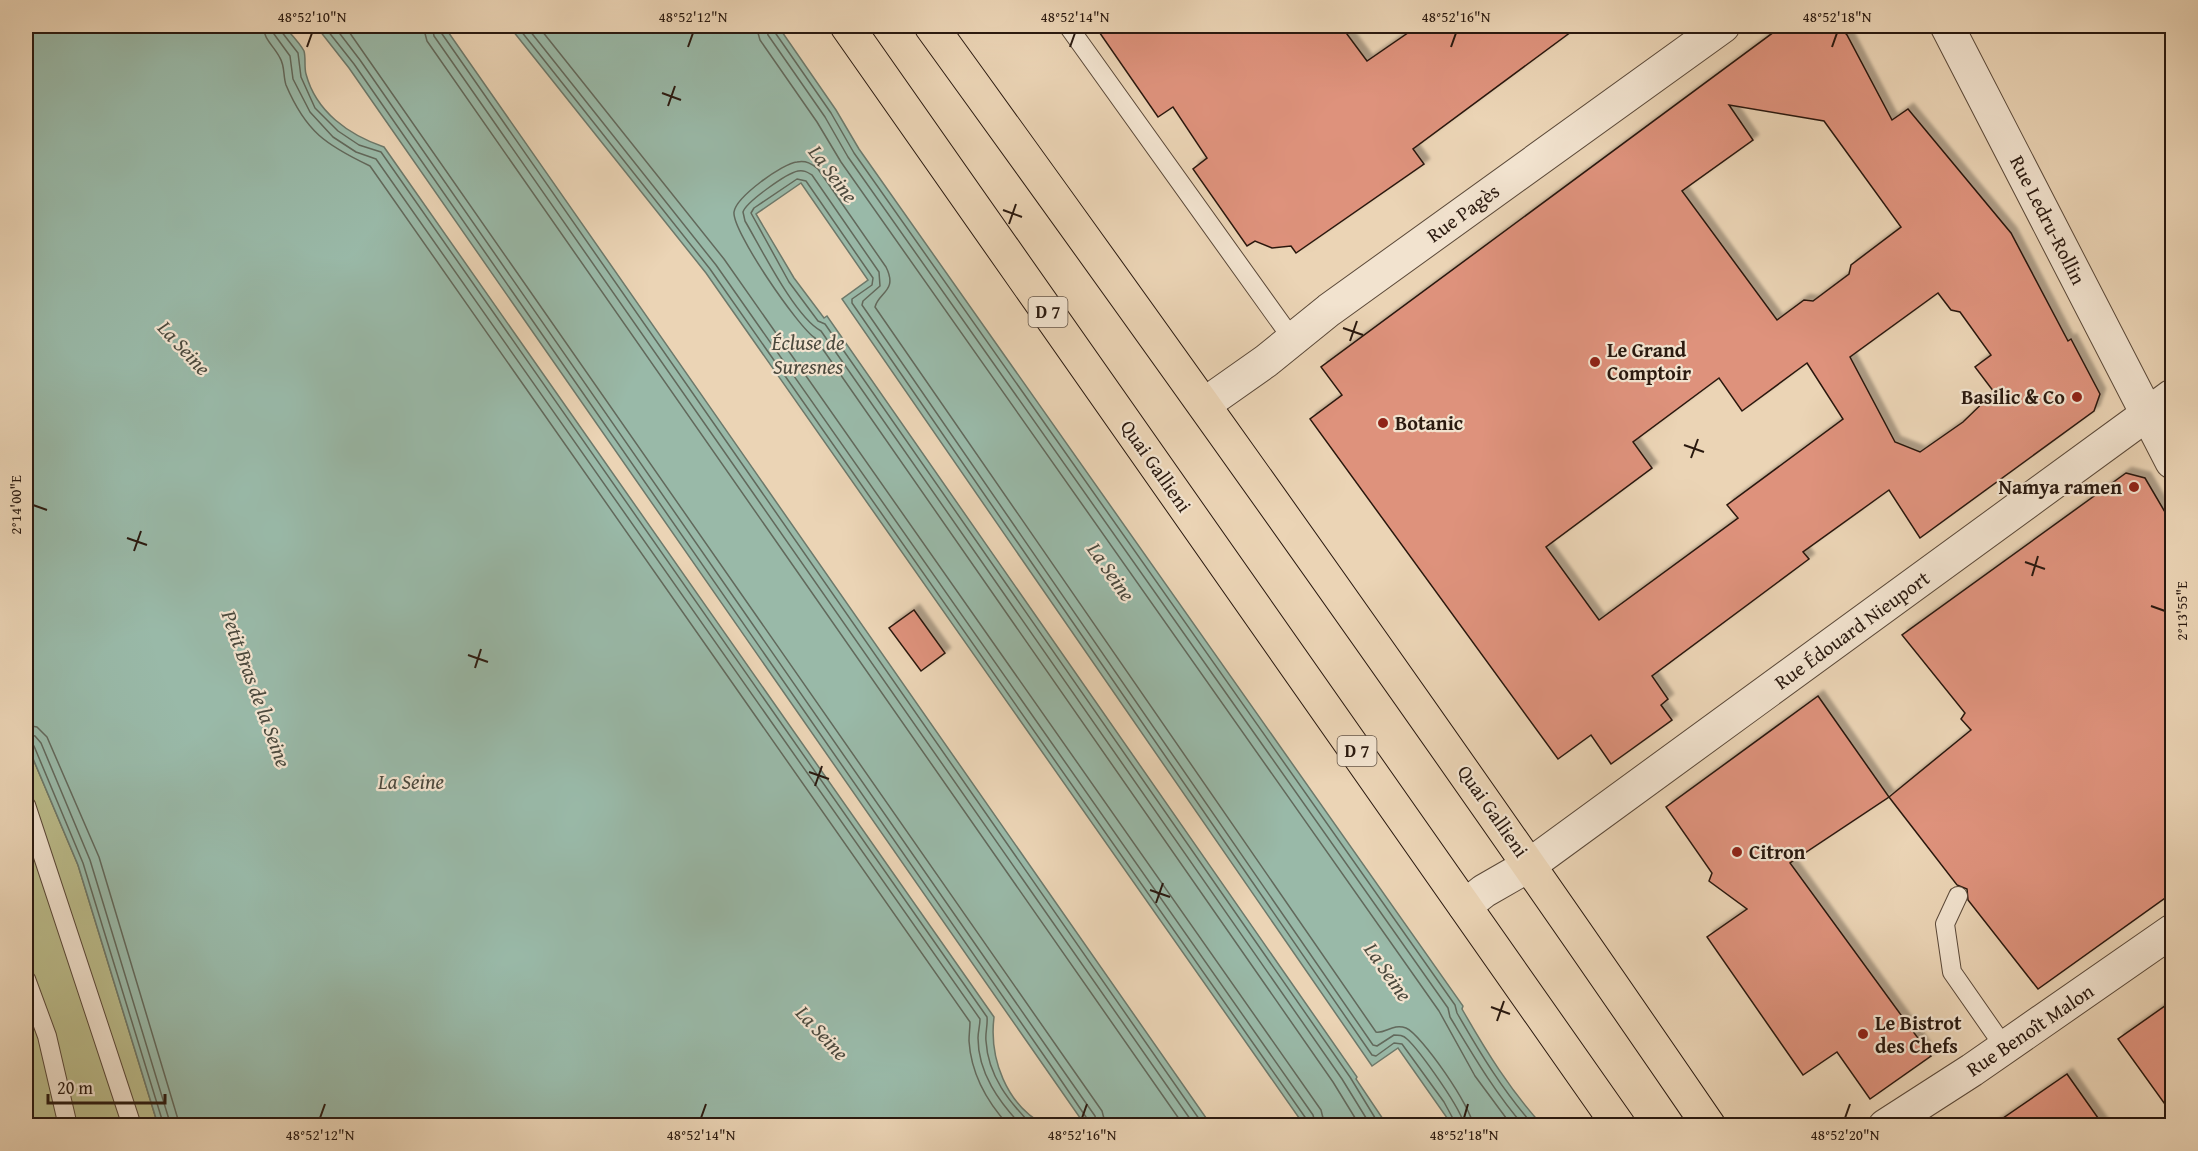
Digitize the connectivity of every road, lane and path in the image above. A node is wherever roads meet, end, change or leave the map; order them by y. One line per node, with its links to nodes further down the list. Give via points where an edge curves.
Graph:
1 (847, 26): 13 (main road, Quai Gallieni / D 7)
2 (931, 26): 7 (main road, Quai Gallieni)
3 (1068, 26): 6 (lane)
4 (1723, 26): 6 (street, Rue Pagès)
5 (1947, 26): 8 (street, Rue Ledru-Rollin)
6 (1293, 340): 7 (street, Rue Pagès)
7 (1205, 404): 11 (main road, Quai Gallieni)
8 (2160, 406): 9 (street, Rue Ledru-Rollin); 11 (street, Rue Édouard Nieuport)
9 (2172, 462)
10 (26, 805): 18 (lane)
11 (1531, 864): 13 (street, Quai Gallieni); 20 (main road, Quai Gallieni)
12 (1958, 896): 16 (lane, via 1944,924 1952,972)
13 (1465, 906): 19 (main road, Quai Gallieni / D 7)
14 (2172, 931): 16 (street, Rue Benoît Malon)
15 (26, 979): 17 (lane, via 47,1036)
16 (2005, 1048): 21 (street, Rue Benoît Malon)
17 (68, 1125)
18 (132, 1125)
19 (1619, 1125)
20 (1709, 1125)
21 (1885, 1125)

